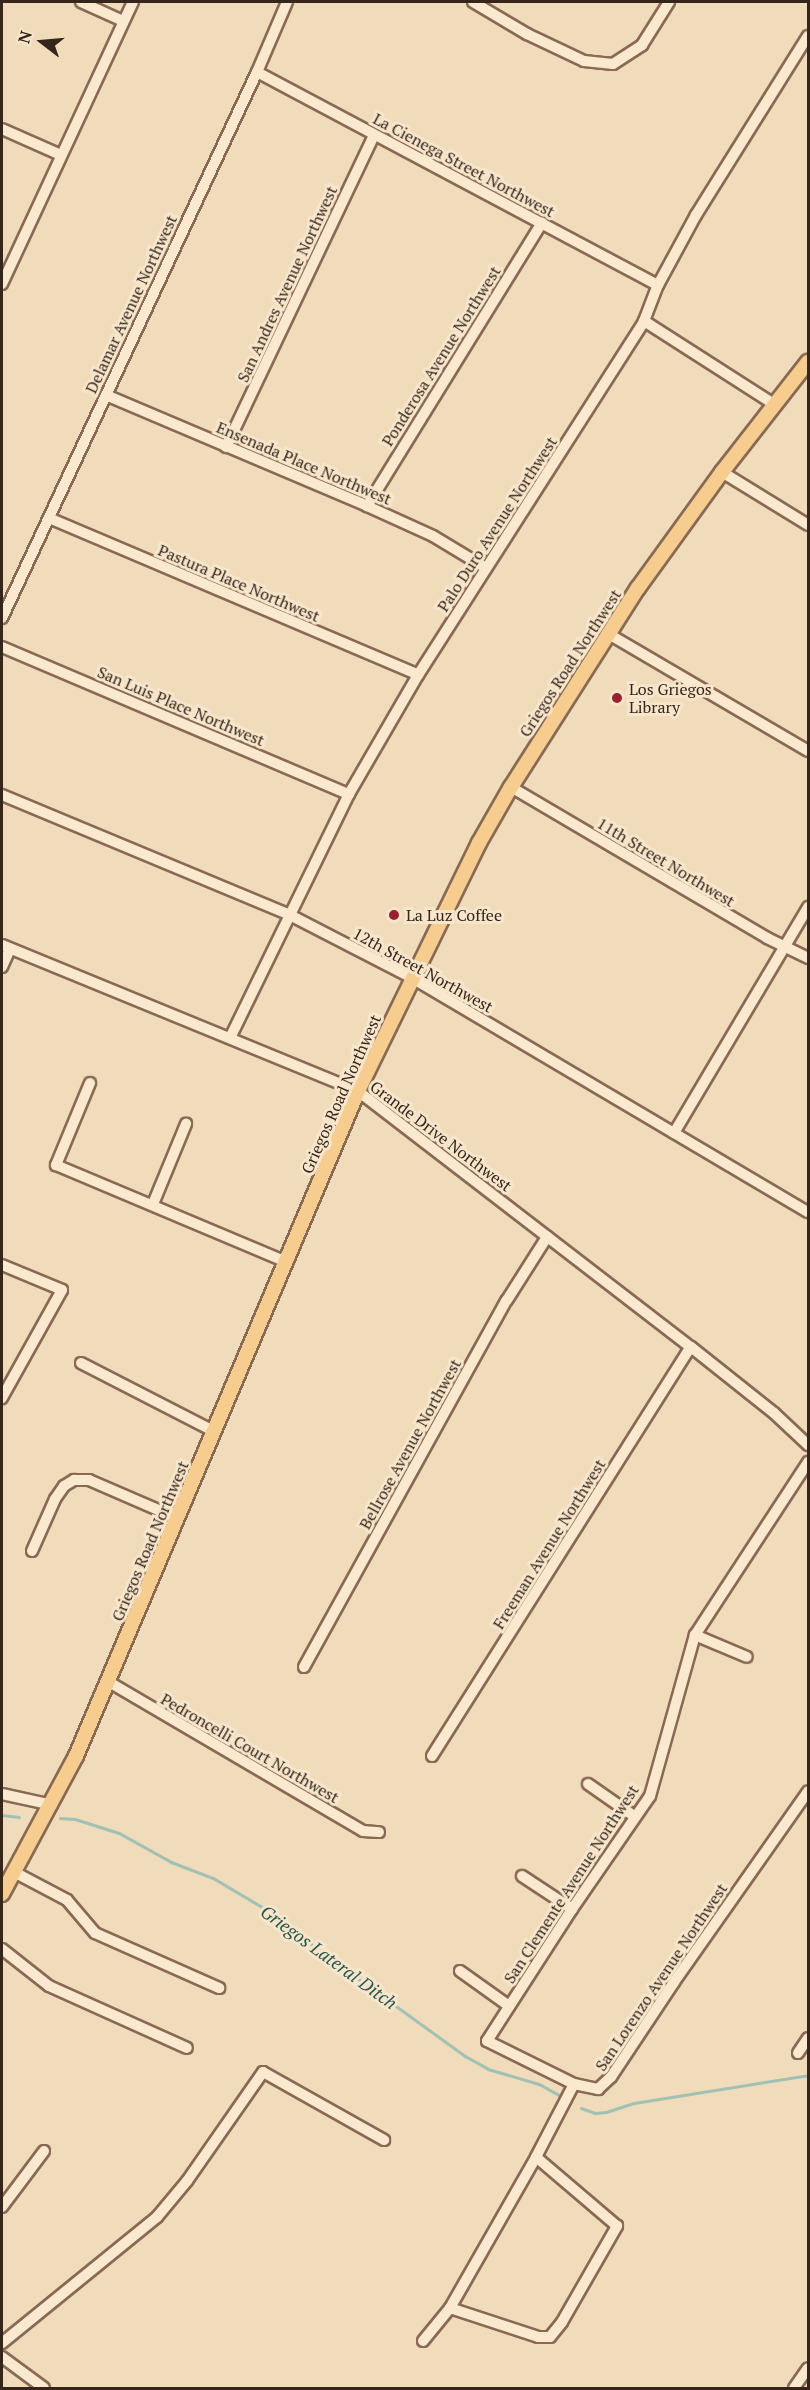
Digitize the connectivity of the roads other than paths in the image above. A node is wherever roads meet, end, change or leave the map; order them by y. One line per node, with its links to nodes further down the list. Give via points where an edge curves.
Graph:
1 (81, 2): 6 (street)
2 (133, 2): 6 (street)
3 (286, 2): 8 (street, Delamar Avenue Northwest)
4 (473, 2): 5 (street, via 584,61 614,64 642,45)
5 (669, 2)
6 (123, 21): 11 (street)
7 (808, 36): 14 (street, Palo Duro Avenue Northwest, via 696,215)
8 (257, 72): 10 (street, La Cienega Street Northwest); 17 (street, Delamar Avenue Northwest)
9 (2, 129): 11 (street)
10 (374, 135): 12 (street, La Cienega Street Northwest); 19 (street, San Andres Avenue Northwest)
11 (61, 155): 13 (street)
12 (542, 222): 14 (street, La Cienega Street Northwest); 21 (street, Ponderosa Avenue Northwest)
13 (2, 284)
14 (658, 285): 15 (street, Palo Duro Avenue Northwest)
15 (644, 321): 18 (street); 24 (street, Palo Duro Avenue Northwest)
16 (808, 362): 18 (main road, Griegos Road Northwest)
17 (106, 395): 19 (street, Ensenada Place Northwest); 22 (street, Delamar Avenue Northwest)
18 (774, 404): 20 (main road, Griegos Road Northwest)
19 (226, 447): 21 (street, Ensenada Place Northwest)
20 (722, 472): 23 (street); 26 (main road, Griegos Road Northwest)
21 (367, 506): 24 (street, Ensenada Place Northwest, via 433,536)
22 (48, 518): 25 (street, Delamar Avenue Northwest); 28 (street, Pastura Place Northwest)
23 (808, 525)
24 (486, 568): 28 (street, Palo Duro Avenue Northwest)
25 (2, 618)
26 (607, 633): 29 (street); 30 (main road, Griegos Road Northwest)
27 (2, 647): 31 (street, San Luis Place Northwest)
28 (418, 675): 31 (street, Palo Duro Avenue Northwest)
29 (808, 751)
30 (511, 787): 35 (street, 11th Street Northwest, via 767,938); 39 (main road, Griegos Road Northwest)
31 (349, 794): 34 (street, Palo Duro Avenue Northwest)
32 (2, 795): 34 (street, 12th Street Northwest)
33 (808, 907): 35 (street)
34 (290, 915): 39 (street, 12th Street Northwest); 40 (street, Palo Duro Avenue Northwest)
35 (787, 945): 37 (street, 11th Street Northwest); 44 (street)
36 (6, 947): 38 (street); 40 (street, Grande Drive Northwest)
37 (808, 958)
38 (2, 967)
39 (412, 978): 42 (main road, Griegos Road Northwest); 44 (street, 12th Street Northwest)
40 (230, 1038): 42 (street, Grande Drive Northwest)
41 (90, 1083): 45 (street, via 57,1165)
42 (357, 1091): 47 (street, Grande Drive Northwest); 48 (main road, Griegos Road Northwest)
43 (186, 1124): 45 (street)
44 (674, 1133): 46 (street, 12th Street Northwest)
45 (153, 1204): 48 (street)
46 (808, 1212)
47 (547, 1237): 50 (street, Grande Drive Northwest); 60 (street, Bellrose Avenue Northwest, via 507,1300)
48 (287, 1262): 53 (main road, Griegos Road Northwest)
49 (2, 1265): 52 (street, via 62,1290)
50 (691, 1347): 54 (street, Grande Drive Northwest); 62 (street, Freeman Avenue Northwest)
51 (81, 1363): 53 (street)
52 (2, 1398)
53 (215, 1432): 56 (main road, Griegos Road Northwest)
54 (808, 1444)
55 (808, 1462): 58 (street, San Clemente Avenue Northwest)
56 (177, 1518): 57 (street, via 88,1480 74,1480 55,1499); 61 (main road, Griegos Road Northwest)
57 (32, 1551)
58 (695, 1635): 59 (street); 67 (street, San Clemente Avenue Northwest, via 650,1796)
59 (747, 1657)
60 (304, 1667)
61 (109, 1682): 66 (main road, Griegos Road Northwest); 68 (street, Pedroncelli Court Northwest, via 363,1831)
62 (432, 1756)
63 (588, 1784): 67 (street)
64 (808, 1791): 80 (street, San Lorenzo Avenue Northwest, via 611,2077 598,2089)
65 (2, 1794): 66 (street)
66 (51, 1805): 69 (main road, Griegos Road Northwest)
67 (633, 1816): 72 (street, San Clemente Avenue Northwest)
68 (378, 1833)
69 (14, 1872): 71 (main road, Griegos Road Northwest); 75 (street, via 67,1900 94,1933)
70 (522, 1876): 72 (street)
71 (2, 1894)
72 (572, 1909): 76 (street, San Clemente Avenue Northwest)
73 (2, 1949): 78 (street, via 49,1986)
74 (460, 1971): 76 (street)
75 (219, 1988)
76 (509, 2006): 80 (street, San Clemente Avenue Northwest, via 487,2041)
77 (808, 2038): 79 (street)
78 (187, 2048)
79 (798, 2053)
80 (574, 2084): 83 (street)
81 (384, 2140): 87 (street, via 263,2072 157,2217)
82 (44, 2151): 84 (street)
83 (536, 2157): 85 (street); 85 (street, via 617,2226 550,2337 538,2337)
84 (2, 2207)
85 (450, 2308): 86 (street)
86 (423, 2341)
87 (2, 2343)
88 (2, 2357): 90 (street)
89 (808, 2368): 91 (street)
90 (44, 2388)
91 (794, 2388)

